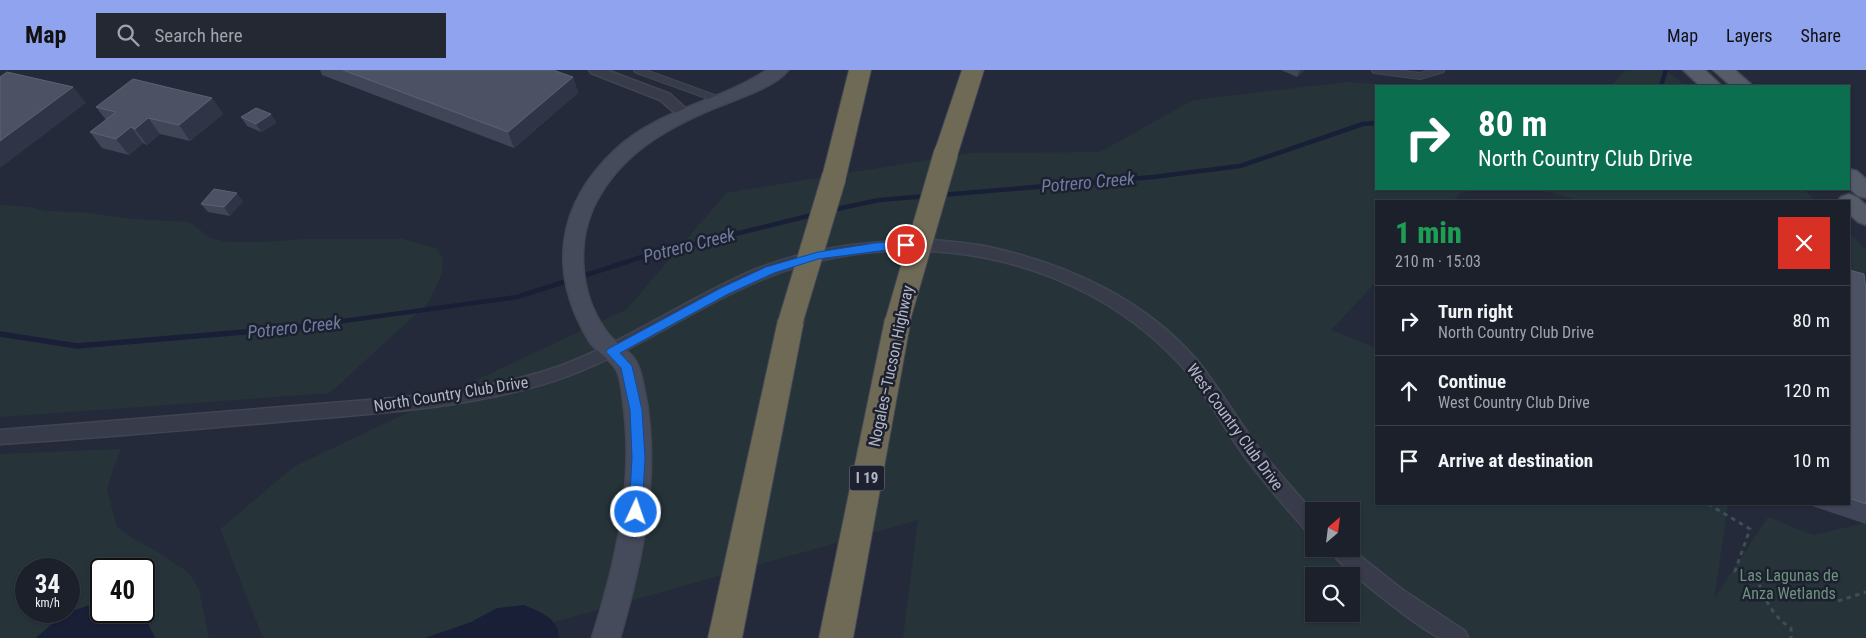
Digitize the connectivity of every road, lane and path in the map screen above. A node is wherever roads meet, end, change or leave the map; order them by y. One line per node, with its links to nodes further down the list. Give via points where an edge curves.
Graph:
1 (595, 70): 11 (street, via 664,97)
2 (637, 70): 10 (lane)
3 (779, 70): 10 (street, via 750,88)
4 (860, 70): 27 (highway, bridge, via 834,177 791,320)
5 (973, 70): 28 (highway, Nogales–Tucson Highway / I 19, bridge, via 898,319)
6 (1374, 70): 7 (lane, via 1420,76)
7 (1441, 70)
8 (1723, 70): 9 (main road)
9 (1742, 85)
10 (720, 100): 11 (street)
11 (685, 114): 19 (street, via 636,142 607,169 586,200 579,217 572,256 577,291 596,334)
12 (1850, 177): 14 (main road)
13 (1834, 190): 15 (main road)
14 (1866, 191)
15 (1846, 200)
16 (1850, 204): 17 (main road)
17 (1866, 217)
18 (875, 247): 19 (street, North Country Club Drive, via 818,256 770,270 724,291); 22 (street, West Country Club Drive, via 938,245 1004,255 1067,276 1126,308 1172,345 1201,376 1277,486)
19 (612, 352): 20 (street, North Country Club Drive, via 544,378 394,405 128,430); 26 (street, via 626,366 636,410 639,458 636,512 626,571)
20 (0, 437)
21 (1710, 505): 30 (path, via 1750,529 1735,572 1754,572 1767,605 1780,623 1791,628)
22 (1305, 516)
23 (1348, 558): 29 (street, via 1406,604)
24 (1866, 592): 25 (path)
25 (1838, 602)
26 (606, 638)
27 (725, 638)
28 (836, 638)
29 (1458, 638)
30 (1791, 638)

